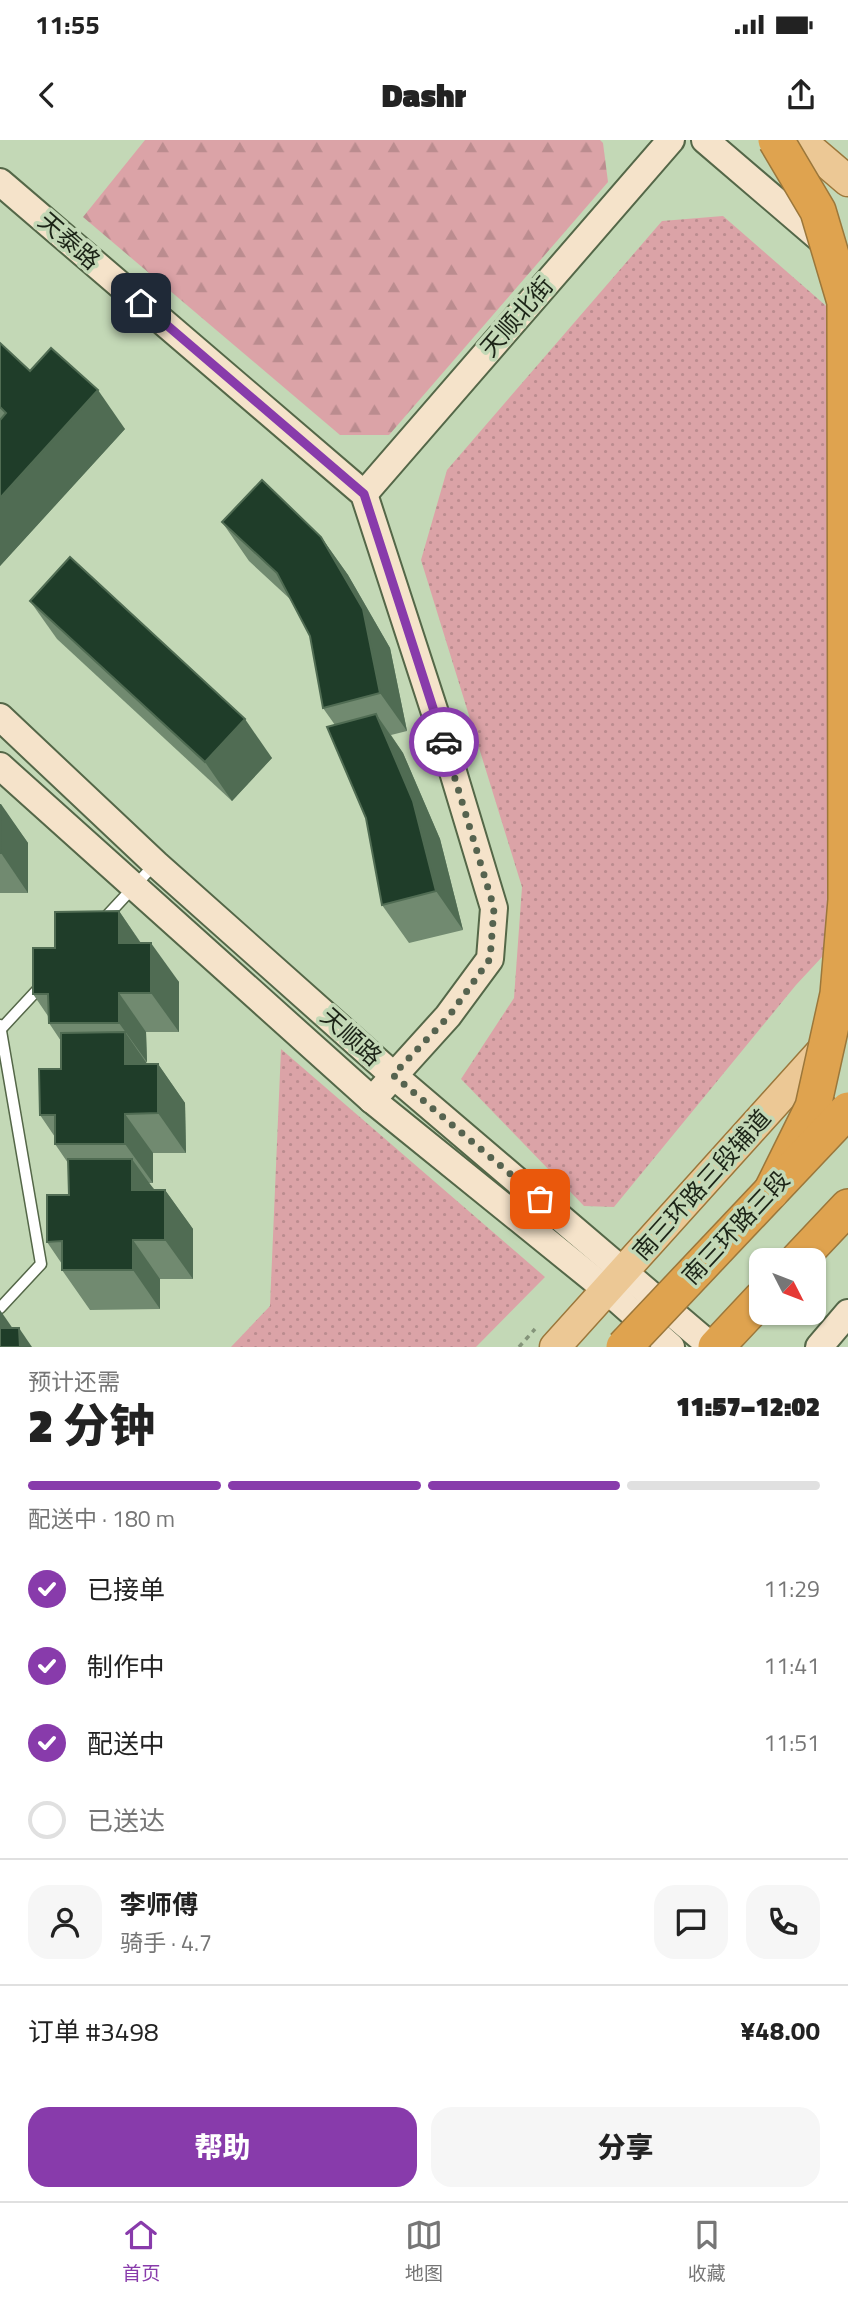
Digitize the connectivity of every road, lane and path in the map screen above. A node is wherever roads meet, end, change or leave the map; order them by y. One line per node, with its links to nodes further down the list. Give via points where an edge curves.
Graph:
1 (670, 140): 8 (street, 天顺北街)
2 (705, 140): 7 (street)
3 (775, 140): 20 (highway, bridge, via 818,211 845,302 846,900 838,994 813,1107)
4 (800, 140): 5 (main road)
5 (848, 181)
6 (0, 182): 8 (street, 天泰路)
7 (848, 263)
8 (364, 494): 17 (street, via 494,908 490,959 449,1016)
9 (0, 717): 11 (street, 天顺路)
10 (0, 765): 12 (street, 天顺路)
11 (156, 864): 12 (lane); 17 (street, 天顺路)
12 (135, 886): 13 (lane); 18 (street, 天顺路)
13 (97, 926)
14 (50, 977): 16 (lane)
15 (848, 1022): 23 (main road, 南三环路三段辅道)
16 (1, 1028): 24 (lane, via 41,1264)
17 (393, 1075): 18 (street); 23 (street, 天顺路)
18 (372, 1100): 23 (street, 天顺路)
19 (848, 1110): 20 (highway, 南三环路三段, bridge)
20 (771, 1192): 28 (highway, 南三环路三段, bridge)
21 (848, 1207): 22 (highway)
22 (809, 1248)
23 (616, 1281): 27 (main road, 南三环路三段辅道); 29 (street, 天顺路); 30 (street, 天顺路)
24 (0, 1308)
25 (749, 1311): 30 (highway)
26 (848, 1313): 31 (street)
27 (555, 1347)
28 (624, 1347)
29 (671, 1347)
30 (714, 1347)
31 (819, 1347)

